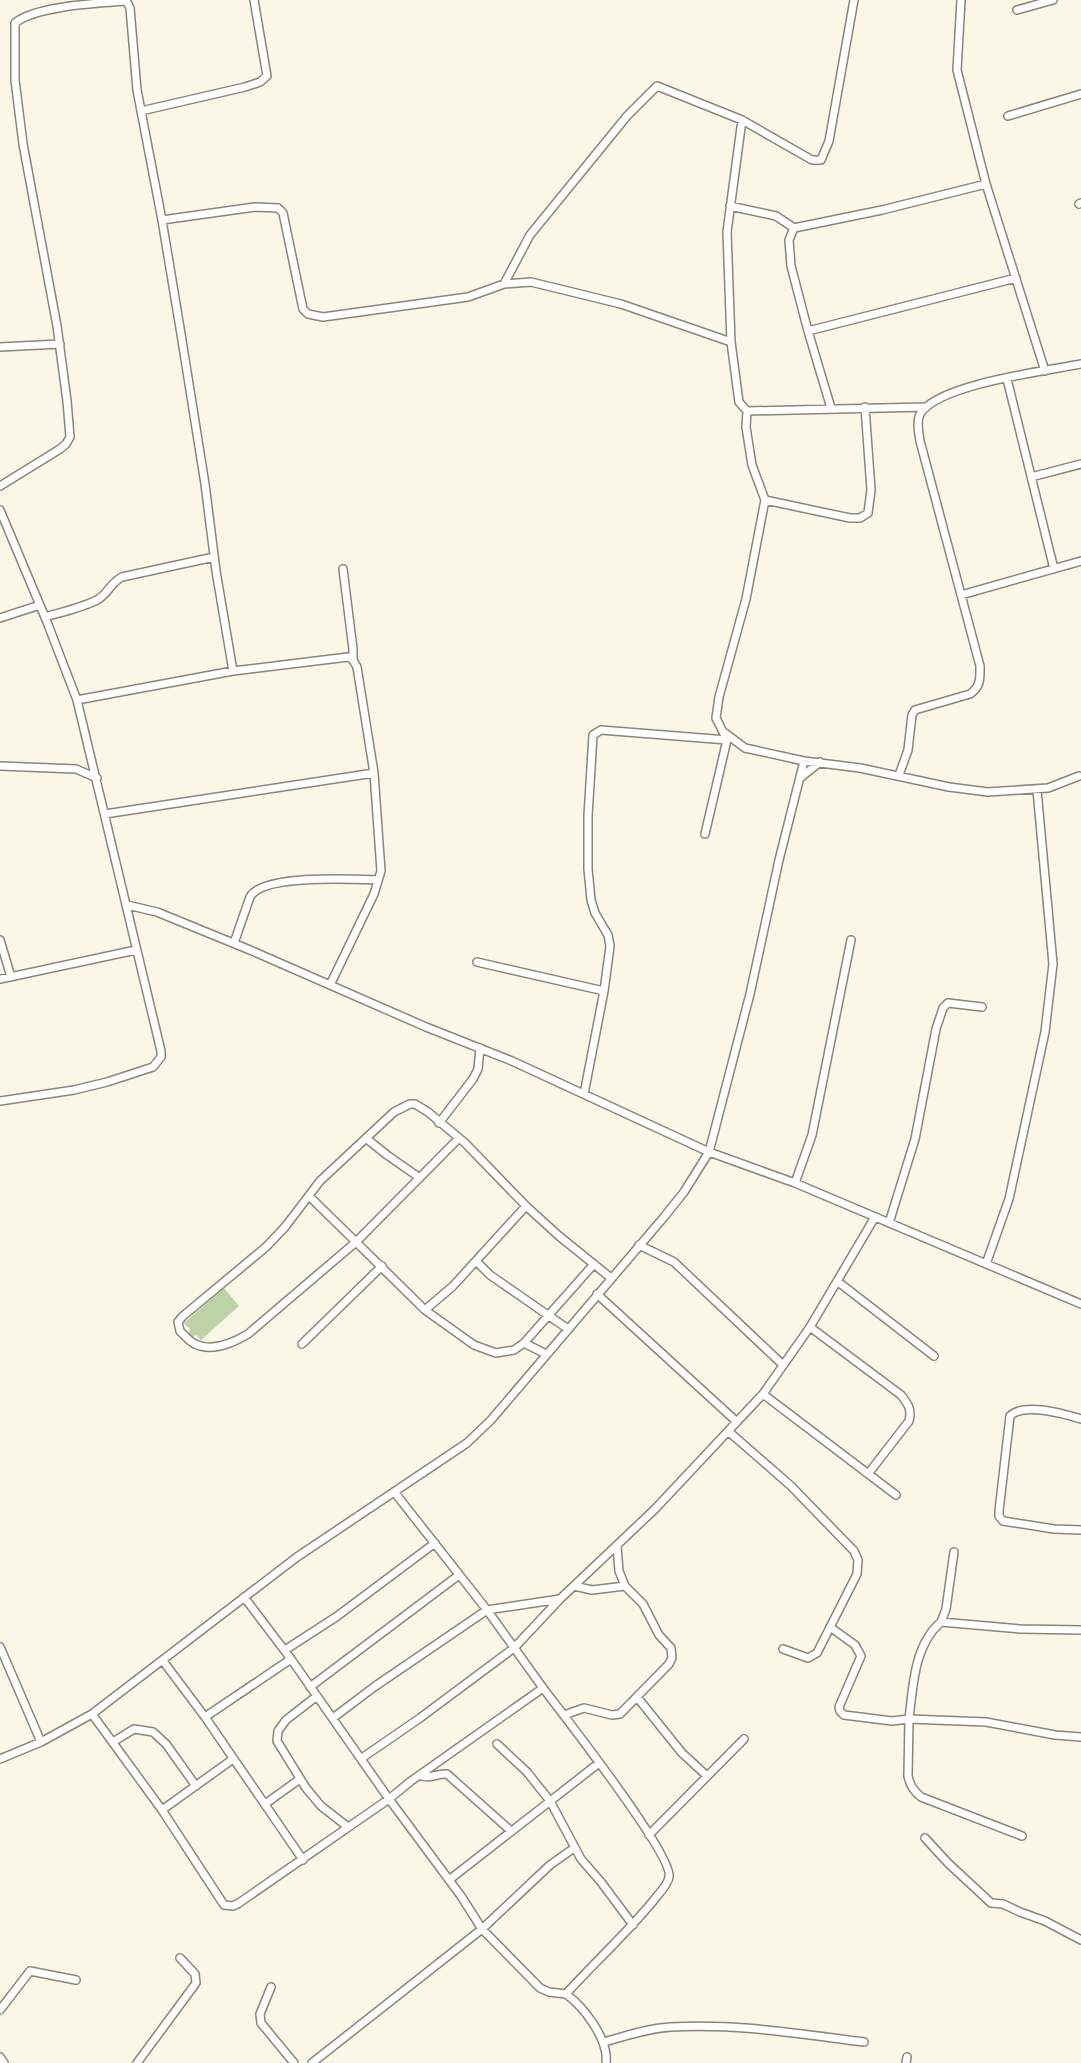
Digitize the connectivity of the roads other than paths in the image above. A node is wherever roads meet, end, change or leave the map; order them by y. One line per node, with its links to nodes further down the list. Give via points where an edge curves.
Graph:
1 (254, 0): 8 (street, via 267,76 245,87)
2 (854, 0): 10 (street, via 829,141 821,160 812,160)
3 (961, 0): 11 (street, via 957,70)
4 (1053, 0): 6 (street)
5 (126, 1): 8 (street, via 130,8); 19 (street, via 30,14 15,23 15,80 23,144)
6 (1017, 10)
7 (1081, 94): 9 (street)
8 (141, 111): 13 (street)
9 (1008, 116)
10 (742, 120): 12 (street); 16 (street, via 657,86 627,116 531,235)
11 (986, 184): 14 (street); 15 (street)
12 (730, 206): 14 (street, via 776,216); 18 (street, via 727,232)
13 (162, 220): 16 (street, via 255,207 278,208 283,213 303,309 323,317 468,297); 33 (street)
14 (794, 228): 17 (street, via 789,240 791,266)
15 (1016, 278): 17 (street); 22 (street)
16 (504, 284): 18 (street, via 531,282 564,289)
17 (808, 332): 26 (street)
18 (731, 342): 27 (street, via 739,402)
19 (60, 344): 20 (street); 30 (street, via 70,437 60,449)
20 (0, 347)
21 (1081, 364): 22 (street)
22 (1045, 371): 23 (street)
23 (1007, 378): 25 (street, via 950,393); 29 (street)
24 (865, 407): 25 (street); 26 (street); 31 (street, via 871,490 868,513 850,518)
25 (926, 407): 37 (street, via 917,425)
26 (831, 408): 27 (street)
27 (747, 411): 31 (street, via 752,465)
28 (1081, 464): 29 (street)
29 (1031, 477): 36 (street)
30 (0, 486)
31 (765, 500): 44 (street, via 746,599 719,697 716,718)
32 (0, 510): 38 (street)
33 (214, 557): 39 (street, via 122,577 98,599); 42 (street)
34 (1081, 561): 36 (street)
35 (343, 569): 41 (street)
36 (1054, 569): 37 (street)
37 (961, 596): 51 (street, via 980,666 980,680 970,694 915,710)
38 (40, 605): 39 (street); 40 (street)
39 (45, 617): 43 (street)
40 (0, 618)
41 (353, 660): 42 (street, via 348,657); 50 (street)
42 (233, 671): 43 (street)
43 (77, 700): 45 (street)
44 (726, 737): 46 (street, via 745,748); 57 (street); 68 (street, via 602,730 593,735 588,869 591,900 610,946)
45 (93, 761): 49 (street); 53 (street)
46 (804, 761): 47 (street); 54 (street)
47 (820, 762): 51 (street); 54 (street)
48 (0, 766): 49 (street)
49 (76, 769): 53 (street)
50 (374, 773): 56 (street); 58 (street, via 381,871)
51 (899, 775): 55 (street, via 988,792)
52 (1079, 776): 55 (street)
53 (97, 777): 56 (street)
54 (800, 778): 76 (street)
55 (1036, 790): 87 (street, via 1052,983 1009,1199)
56 (105, 813): 59 (street)
57 (705, 834)
58 (378, 880): 62 (street, via 311,879 262,887 249,897); 67 (street)
59 (127, 905): 62 (street, via 157,912); 63 (street)
60 (0, 940): 65 (street)
61 (851, 940): 78 (street, via 812,1135)
62 (234, 943): 67 (street)
63 (136, 950): 65 (street); 72 (street, via 161,1051 158,1064 74,1090)
64 (477, 962): 68 (street)
65 (11, 977): 66 (street)
66 (0, 979)
67 (330, 985): 70 (street)
68 (604, 991): 71 (street)
69 (982, 1007): 82 (street, via 948,1003 943,1008 915,1139)
70 (480, 1048): 71 (street); 73 (street, via 473,1079)
71 (584, 1094): 76 (street)
72 (0, 1101)
73 (439, 1123): 74 (street, via 416,1104 406,1105); 75 (street)
74 (367, 1138): 77 (street); 79 (street)
75 (459, 1138): 77 (street); 80 (street)
76 (709, 1152): 78 (street); 84 (street, via 684,1192)
77 (420, 1178): 83 (street)
78 (795, 1183): 81 (street)
79 (309, 1196): 83 (street); 83 (street, via 266,1247 183,1316 178,1322 180,1331 194,1344 207,1347 233,1343 248,1335)
80 (526, 1206): 85 (street); 86 (street)
81 (875, 1217): 82 (street); 90 (street)
82 (890, 1223): 87 (street)
83 (356, 1242): 88 (street)
84 (639, 1245): 89 (street); 101 (street, via 674,1262)
85 (476, 1261): 93 (street); 94 (street)
86 (594, 1264): 89 (street); 94 (street)
87 (986, 1264): 92 (street)
88 (382, 1266): 93 (street); 98 (street)
89 (610, 1278): 91 (street)
90 (837, 1281): 95 (street); 100 (street)
91 (597, 1294): 96 (street); 104 (street)
92 (1081, 1304)
93 (425, 1310): 97 (street, via 490,1352 514,1350)
94 (549, 1316): 96 (street); 97 (street)
95 (810, 1327): 101 (street); 106 (street, via 901,1395 910,1406 909,1421)
96 (568, 1329): 99 (street)
97 (524, 1343): 99 (street)
98 (302, 1344)
99 (546, 1354): 107 (street, via 467,1443)
100 (934, 1356)
101 (782, 1364): 102 (street)
102 (763, 1394): 104 (street); 106 (street)
103 (1081, 1419): 109 (street, via 1034,1410 1017,1410 1010,1416 999,1516 1003,1521)
104 (737, 1422): 105 (street)
105 (728, 1431): 111 (street); 120 (street, via 791,1486 854,1551 857,1574)
106 (868, 1474): 108 (street)
107 (395, 1493): 110 (street); 116 (street)
108 (896, 1495)
109 (1081, 1530)
110 (435, 1543): 113 (street); 125 (street)
111 (617, 1546): 114 (street); 115 (street)
112 (954, 1552): 119 (street)
113 (459, 1575): 118 (street); 128 (street)
114 (574, 1586): 115 (street, via 592,1590); 117 (street)
115 (625, 1586): 131 (street, via 643,1604 672,1651 669,1664)
116 (244, 1597): 125 (street); 127 (street)
117 (560, 1599): 118 (street); 123 (street)
118 (487, 1610): 123 (street); 135 (street)
119 (941, 1622): 121 (street); 136 (street, via 933,1629 917,1662)
120 (830, 1628): 124 (street, via 812,1657); 136 (street, via 855,1645 861,1656 840,1711 844,1715 892,1721)
121 (1081, 1630)
122 (0, 1647): 139 (street)
123 (514, 1648): 129 (street); 142 (street)
124 (783, 1649)
125 (285, 1650): 126 (street)
126 (291, 1659): 128 (street); 134 (street)
127 (163, 1660): 132 (street); 134 (street)
128 (310, 1687): 130 (street)
129 (543, 1688): 133 (street); 146 (street)
130 (317, 1696): 135 (street); 148 (street, via 278,1731 277,1741)
131 (637, 1697): 133 (street, via 620,1714 584,1708); 147 (street, via 682,1753)
132 (92, 1714): 139 (street); 140 (street)
133 (564, 1715): 145 (street)
134 (205, 1717): 144 (street)
135 (333, 1718): 142 (street)
136 (909, 1719): 137 (street, via 986,1722); 157 (street, via 908,1776 914,1792)
137 (1081, 1737)
138 (744, 1739): 147 (street)
139 (41, 1742): 143 (street)
140 (113, 1742): 149 (street, via 134,1729 153,1732); 153 (street)
141 (498, 1744): 151 (street, via 528,1772)
142 (362, 1758): 150 (street)
143 (0, 1759)
144 (233, 1759): 149 (street); 152 (street)
145 (599, 1763): 151 (street); 156 (street)
146 (420, 1775): 150 (street); 155 (street, via 429,1778 447,1774)
147 (707, 1776): 156 (street)
148 (300, 1779): 152 (street); 154 (street, via 321,1806)
149 (196, 1786): 153 (street)
150 (389, 1799): 154 (street); 161 (street)
151 (550, 1801): 155 (street); 159 (street)
152 (265, 1804): 160 (street)
153 (162, 1810): 160 (street, via 224,1905 239,1903)
154 (348, 1827): 160 (street)
155 (511, 1830): 161 (street)
156 (649, 1835): 162 (street, via 670,1876)
157 (1022, 1836)
158 (925, 1838): 164 (street, via 991,1903 1045,1921)
159 (574, 1848): 162 (street); 163 (street, via 550,1865)
160 (303, 1860)
161 (449, 1880): 163 (street)
162 (633, 1925): 168 (street)
163 (482, 1929): 168 (street, via 540,1988); 176 (street)
164 (1081, 1940)
165 (180, 1958): 174 (street, via 195,1974 196,1983)
166 (76, 1980): 169 (street, via 30,1971)
167 (271, 1987): 175 (street, via 260,2014 261,2023)
168 (566, 1994): 170 (street, via 573,1998)
169 (0, 2010)
170 (604, 2042): 171 (street, via 669,2027 705,2026); 177 (street)
171 (864, 2042)
172 (0, 2057): 173 (street)
173 (4, 2063)
174 (137, 2063)
175 (294, 2063)
176 (312, 2063)
177 (606, 2063)

